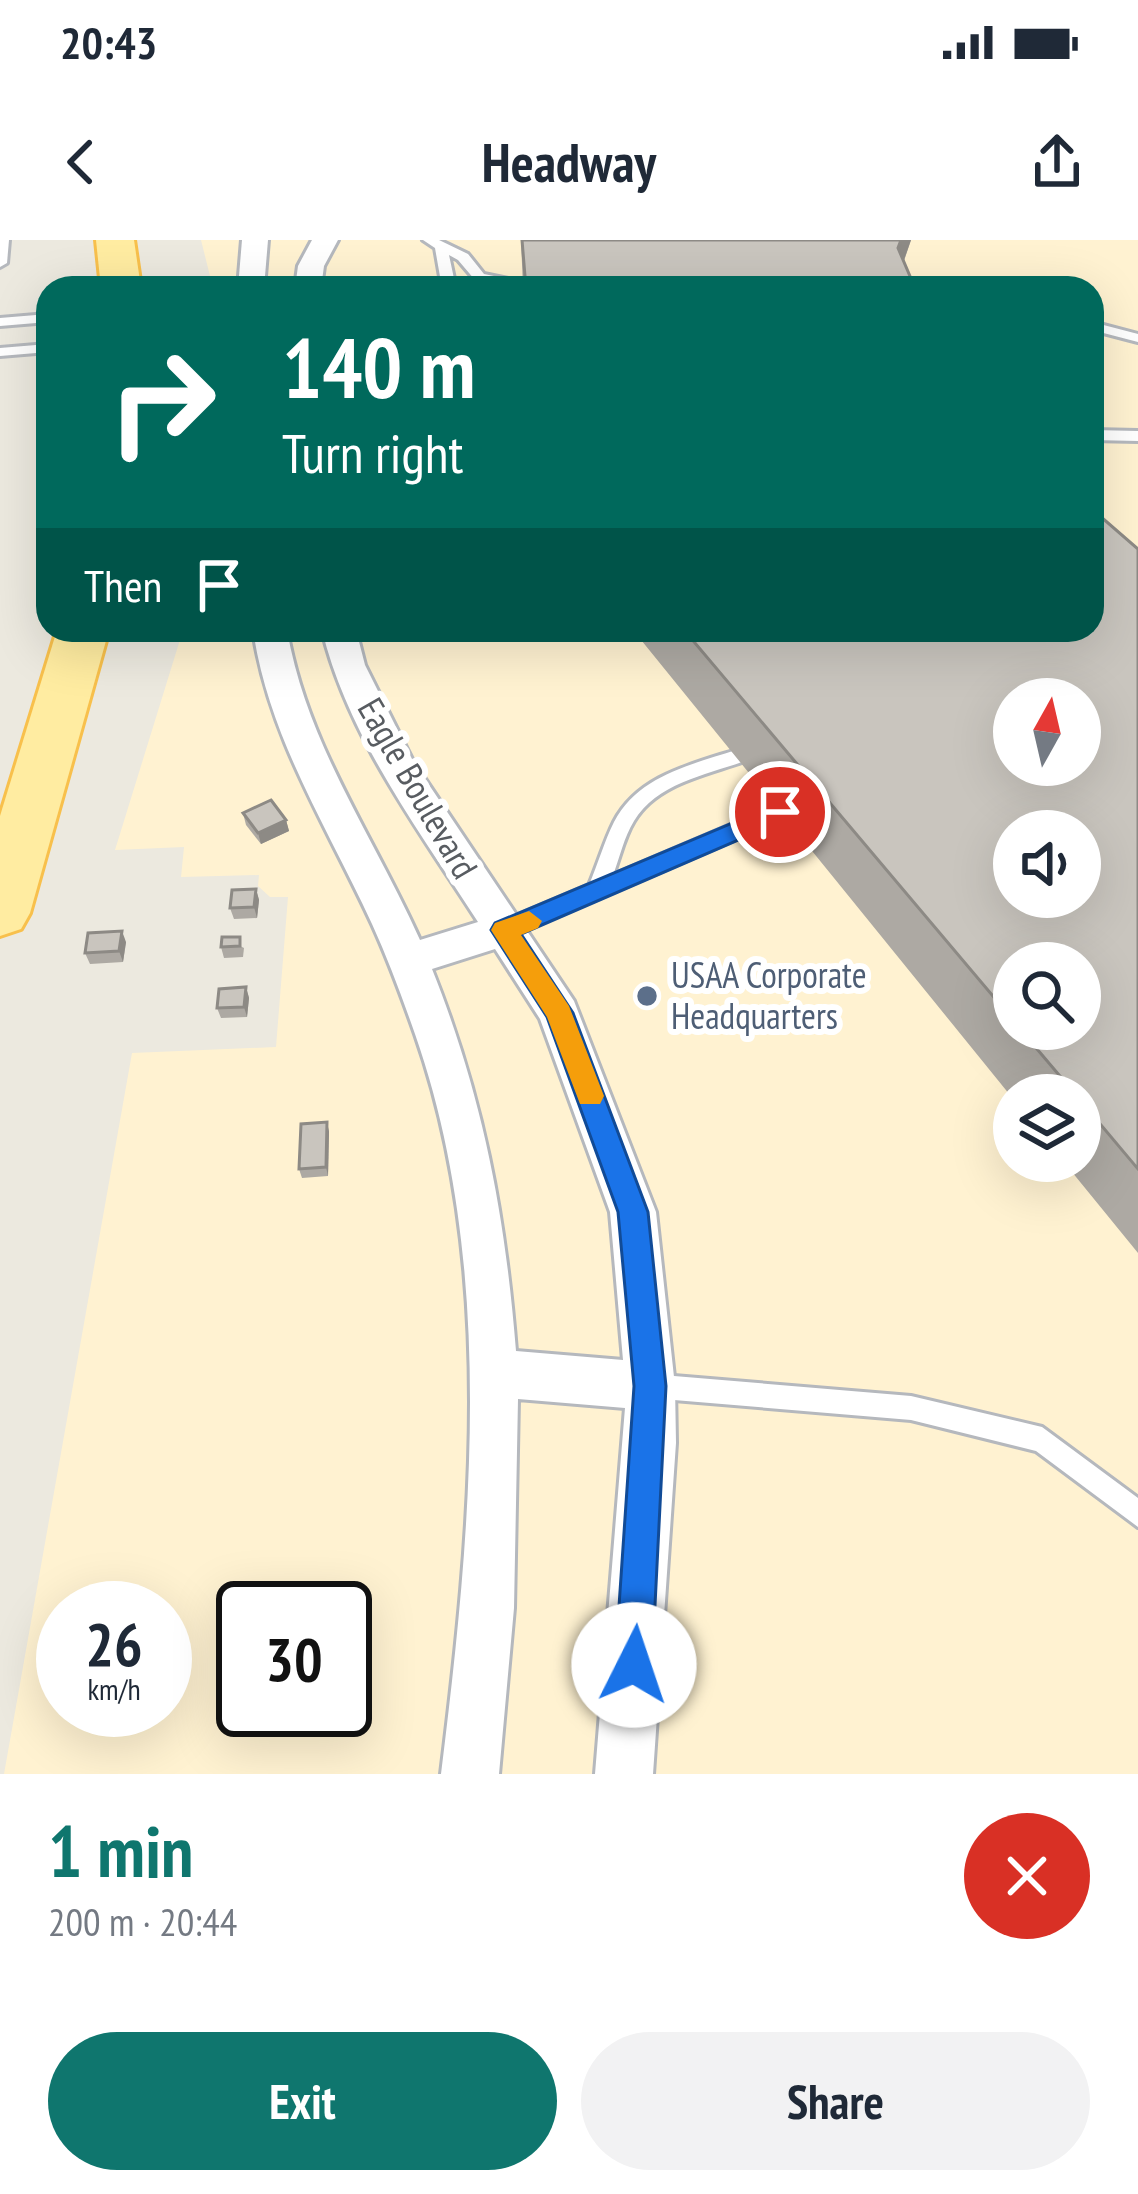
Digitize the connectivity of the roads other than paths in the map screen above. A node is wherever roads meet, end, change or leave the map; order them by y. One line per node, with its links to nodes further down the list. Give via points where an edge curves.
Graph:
1 (3, 240): 6 (lane)
2 (115, 240): 7 (main road)
3 (255, 240): 8 (street)
4 (325, 240): 9 (street)
5 (435, 244): 10 (lane); 11 (lane, via 463,257)
6 (0, 263)
7 (120, 276)
8 (249, 276)
9 (310, 276)
10 (445, 276)
11 (478, 276)
12 (36, 319): 13 (lane)
13 (0, 322)
14 (1104, 329): 15 (lane)
15 (1138, 338)
16 (36, 349): 17 (lane)
17 (0, 352)
18 (1104, 435): 19 (lane)
19 (1138, 436)
20 (79, 642): 26 (main road)
21 (273, 642): 28 (street, Eagle Boulevard, via 328,801)
22 (342, 642): 27 (street, Eagle Boulevard, via 397,766)
23 (736, 757): 25 (lane, via 639,799)
24 (780, 812): 25 (lane)
25 (598, 888): 27 (lane)
26 (0, 913)
27 (504, 930): 28 (street); 30 (street, Eagle Boulevard, via 559,1013 633,1212)
28 (408, 961): 29 (street, Eagle Boulevard, via 459,1109 492,1312)
29 (493, 1373): 30 (street); 32 (street, Eagle Boulevard, via 489,1615)
30 (650, 1386): 31 (lane, via 911,1408 1042,1440); 33 (street, Eagle Boulevard)
31 (1138, 1514)
32 (470, 1774)
33 (624, 1774)

